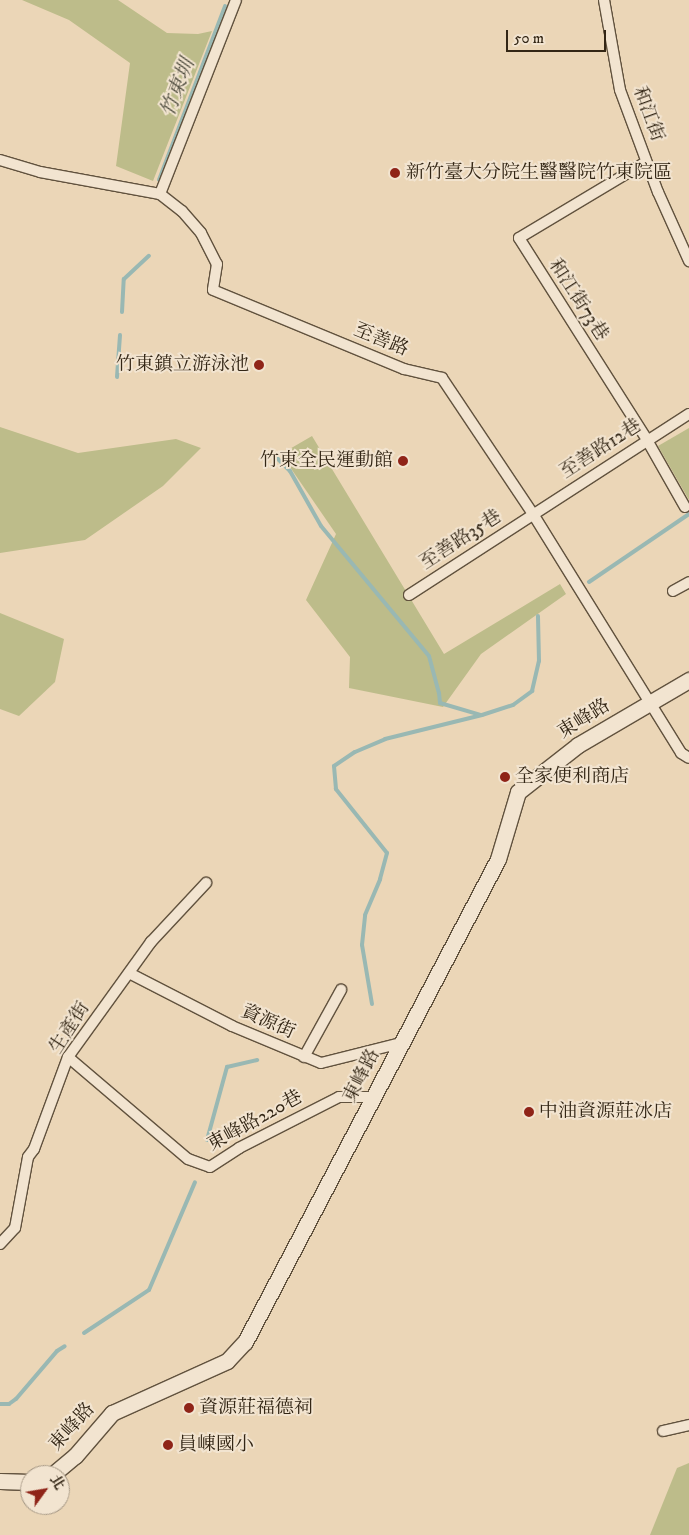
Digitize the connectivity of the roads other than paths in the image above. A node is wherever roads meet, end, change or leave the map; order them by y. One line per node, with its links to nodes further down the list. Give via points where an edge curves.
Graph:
1 (236, 0): 5 (street)
2 (604, 0): 4 (street, 和江街, via 620,90)
3 (0, 160): 5 (street, 至善路, via 40,172)
4 (646, 162): 6 (street, 和江街); 8 (street, 和江街73巷, via 520,238)
5 (160, 194): 10 (street, 至善路, via 182,211 201,233 217,264 213,290 404,369 442,378)
6 (689, 261)
7 (689, 414): 8 (street, 至善路12巷)
8 (647, 440): 9 (street, 和江街73巷); 10 (street, 至善路12巷)
9 (685, 507)
10 (533, 514): 13 (street, 至善路35巷); 15 (street, 至善路)
11 (689, 582): 12 (street)
12 (673, 591)
13 (409, 595)
14 (689, 680): 15 (main road, 東峰路)
15 (650, 703): 16 (street, 至善路, via 681,753); 20 (main road, 東峰路, via 578,745 518,792 498,859)
16 (689, 758)
17 (206, 883): 18 (street, 生產街, via 151,942)
18 (129, 973): 21 (street, 生產街); 22 (street, 資源街, via 232,1026)
19 (341, 990): 22 (street)
20 (401, 1043): 22 (street, 資源街, via 321,1063); 23 (main road, 東峰路)
21 (68, 1057): 23 (street, 東峰路220巷, via 188,1159 210,1167 239,1148 339,1097); 24 (street, 生產街, via 34,1149 28,1157 15,1228)
22 (304, 1057)
23 (374, 1097): 27 (main road, 東峰路, via 245,1342 227,1361 112,1413)
24 (0, 1244)
25 (689, 1425): 26 (street)
26 (663, 1430)
27 (65, 1465)
28 (0, 1482): 29 (main road)
29 (20, 1482)

